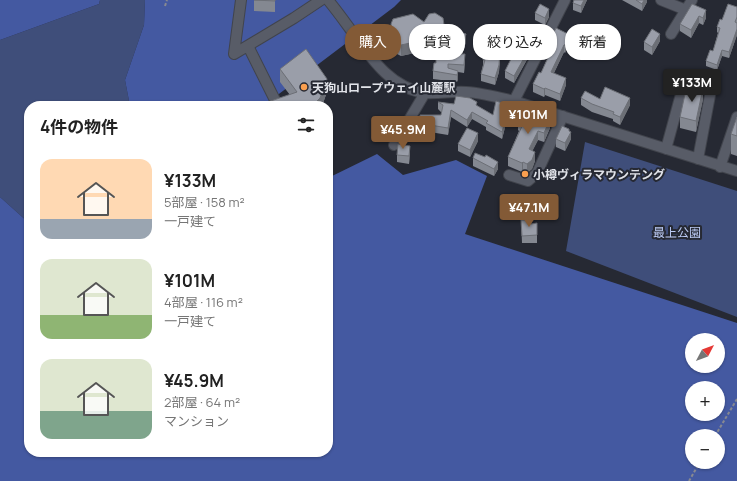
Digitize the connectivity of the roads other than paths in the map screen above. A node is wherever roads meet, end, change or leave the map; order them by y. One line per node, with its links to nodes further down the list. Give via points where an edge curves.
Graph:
1 (241, 0): 9 (street, via 234,54)
2 (321, 0): 9 (street)
3 (328, 0): 10 (street, via 385,73 399,84)
4 (565, 0): 12 (street)
5 (662, 0): 7 (street)
6 (692, 0): 7 (street)
7 (686, 10): 8 (street)
8 (671, 34)
9 (248, 46): 11 (street)
10 (425, 92): 12 (street, via 465,92); 15 (street)
11 (276, 101)
12 (514, 101): 13 (street)
13 (563, 116): 16 (street); 20 (street, via 537,173 528,181)
14 (737, 118): 18 (street)
15 (394, 145)
16 (666, 149): 17 (street); 17 (street, via 684,83 710,90)
17 (698, 159): 18 (street)
18 (720, 166): 19 (street)
19 (737, 172)
20 (509, 175)

